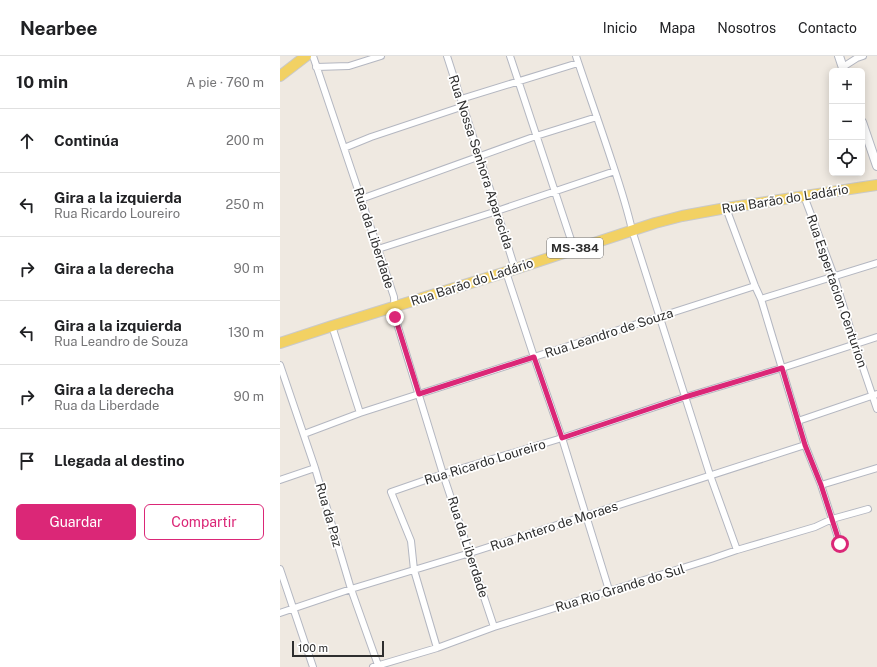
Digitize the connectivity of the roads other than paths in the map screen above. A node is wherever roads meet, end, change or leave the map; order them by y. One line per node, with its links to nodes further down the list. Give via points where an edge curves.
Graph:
1 (306, 56): 12 (main road)
2 (313, 56): 9 (street, Rua da Liberdade)
3 (380, 56): 9 (street, via 349,66)
4 (447, 56): 14 (street, Rua Nossa Senhora Aparecida)
5 (510, 56): 13 (street)
6 (839, 56): 10 (street)
7 (864, 56): 11 (street, via 857,58)
8 (577, 59): 13 (street); 16 (street)
9 (316, 67): 19 (street, Rua da Liberdade)
10 (844, 68)
11 (845, 68)
12 (280, 76)
13 (518, 81): 14 (street); 18 (street)
14 (461, 99): 15 (street, Rua Nossa Senhora Aparecida)
15 (464, 106): 19 (street); 20 (street, Rua Nossa Senhora Aparecida)
16 (597, 117): 18 (street); 22 (street)
17 (865, 131): 21 (street)
18 (536, 136): 20 (street); 24 (street)
19 (344, 148): 26 (street, Rua da Liberdade)
20 (480, 156): 26 (street); 28 (street, Rua Nossa Senhora Aparecida)
21 (877, 166)
22 (615, 170): 24 (street); 29 (street)
23 (877, 185): 25 (main road, Rua Barão do Ladário / MS-384)
24 (555, 191): 28 (street); 31 (street)
25 (804, 196): 27 (main road, Rua Barão do Ladário / MS-384); 34 (street, Rua Espertacion Centurion)
26 (361, 199): 30 (street, Rua da Liberdade)
27 (726, 208): 29 (main road, Rua Barão do Ladário / MS-384, via 682,216); 35 (street)
28 (497, 210): 30 (street); 33 (street, Rua Nossa Senhora Aparecida)
29 (632, 230): 31 (main road, Rua Barão do Ladário / MS-384); 38 (street)
30 (378, 249): 37 (street, Rua da Liberdade)
31 (574, 249): 33 (main road, Rua Barão do Ladário / MS-384)
32 (877, 263): 34 (street)
33 (510, 270): 37 (main road, Rua Barão do Ladário / MS-384); 43 (street, Rua Nossa Senhora Aparecida)
34 (834, 276): 36 (street); 42 (street, Rua Espertacion Centurion)
35 (755, 286): 36 (street); 38 (street, Rua Leandro de Souza)
36 (761, 299): 45 (street)
37 (395, 306): 39 (main road, Rua Barão do Ladário / MS-384); 46 (street, Rua da Liberdade, via 395,317)
38 (659, 317): 43 (street, Rua Leandro de Souza); 48 (street)
39 (332, 326): 41 (main road, Rua Barão do Ladário / MS-384); 50 (street)
40 (877, 337): 42 (street, Rua Ricardo Loureiro)
41 (280, 343)
42 (855, 344): 45 (street, Rua Ricardo Loureiro); 47 (street, Rua Espertacion Centurion)
43 (534, 357): 46 (street, Rua Leandro de Souza); 53 (street, Rua Nossa Senhora Aparecida)
44 (280, 365): 52 (street, Rua da Paz)
45 (782, 368): 48 (street, Rua Ricardo Loureiro); 51 (street)
46 (419, 394): 50 (street, Rua Leandro de Souza); 57 (street, Rua da Liberdade)
47 (875, 395): 49 (street, Rua Espertacion Centurion); 51 (street)
48 (685, 397): 53 (street, Rua Ricardo Loureiro); 58 (street)
49 (877, 409)
50 (360, 413): 52 (street, Rua Leandro de Souza)
51 (798, 420): 54 (street)
52 (304, 434): 55 (street, Rua da Paz)
53 (562, 438): 57 (street, Rua Ricardo Loureiro); 62 (street, Rua Nossa Senhora Aparecida)
54 (805, 445): 58 (street, Rua Antero de Moraes); 60 (street)
55 (316, 468): 59 (street); 69 (street, Rua da Paz)
56 (877, 468): 60 (street)
57 (444, 474): 66 (street, Rua da Liberdade); 68 (street, Rua Ricardo Loureiro, via 391,492 411,541)
58 (710, 475): 62 (street, Rua Antero de Moraes); 65 (street)
59 (280, 480)
60 (821, 485): 63 (street)
61 (868, 509): 63 (street, Rua Rio Grande do Sul)
62 (585, 515): 66 (street, Rua Antero de Moraes); 70 (street, Rua Nossa Senhora Aparecida)
63 (832, 519): 64 (street); 65 (street, Rua Rio Grande do Sul, via 815,527)
64 (840, 544)
65 (737, 550): 70 (street, Rua Rio Grande do Sul, via 712,560)
66 (470, 553): 68 (street, Rua Antero de Moraes); 73 (street, Rua da Liberdade)
67 (280, 569): 71 (street)
68 (414, 570): 69 (street, Rua Antero de Moraes); 74 (street)
69 (351, 589): 71 (street, Rua Antero de Moraes); 75 (street, Rua da Paz)
70 (610, 590): 73 (street, Rua Rio Grande do Sul)
71 (294, 608): 72 (street, Rua Antero de Moraes); 76 (street)
72 (280, 613)
73 (494, 627): 74 (street, Rua Rio Grande do Sul)
74 (437, 648): 75 (street, Rua Rio Grande do Sul)
75 (376, 666)
76 (313, 667)

